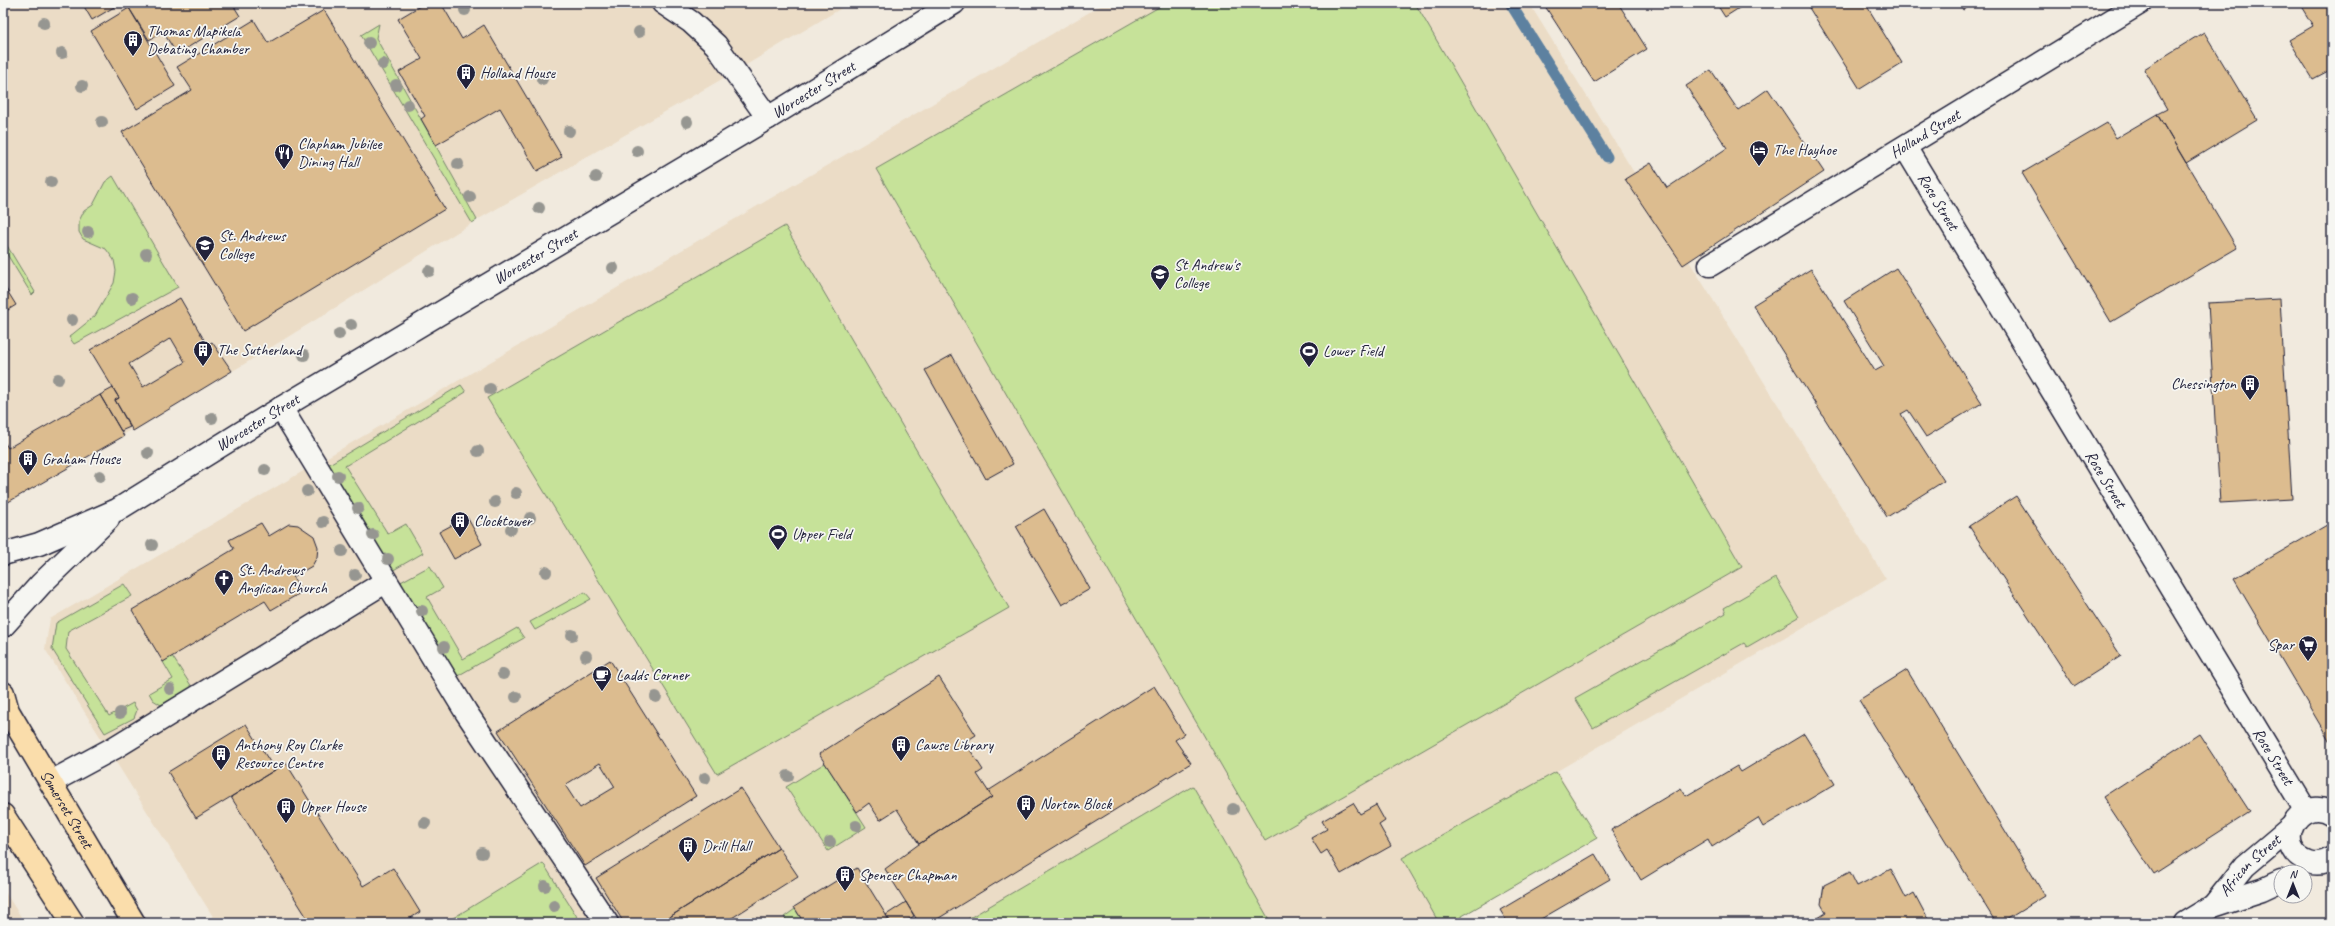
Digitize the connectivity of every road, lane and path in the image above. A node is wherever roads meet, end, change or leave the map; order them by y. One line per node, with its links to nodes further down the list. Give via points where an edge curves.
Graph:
1 (663, 3): 4 (street, via 691,22 716,45)
2 (954, 3): 4 (street, Worcester Street)
3 (2140, 3): 5 (street, Holland Street)
4 (768, 118): 7 (street, Worcester Street)
5 (1905, 147): 6 (street, Holland Street); 14 (street, Rose Street)
6 (1710, 265)
7 (281, 408): 8 (street, Worcester Street); 10 (street)
8 (117, 510): 9 (street, Worcester Street, via 39,544); 11 (street, Worcester Street, via 41,584)
9 (3, 554)
10 (386, 582): 13 (street, via 114,748); 22 (street, via 466,712)
11 (3, 626)
12 (3, 693): 13 (main road, Somerset Street, via 8,711)
13 (51, 782): 21 (main road, Somerset Street)
14 (2324, 810): 16 (street, African Street, via 2296,818)
15 (3, 815): 20 (main road)
16 (2290, 828): 17 (street, via 2289,840 2293,851 2302,860); 19 (street, African Street, via 2245,866)
17 (2315, 865)
18 (2273, 885): 19 (street, African Street)
19 (2213, 906): 23 (street, African Street)
20 (73, 923)
21 (134, 923)
22 (607, 923)
23 (2185, 923)

